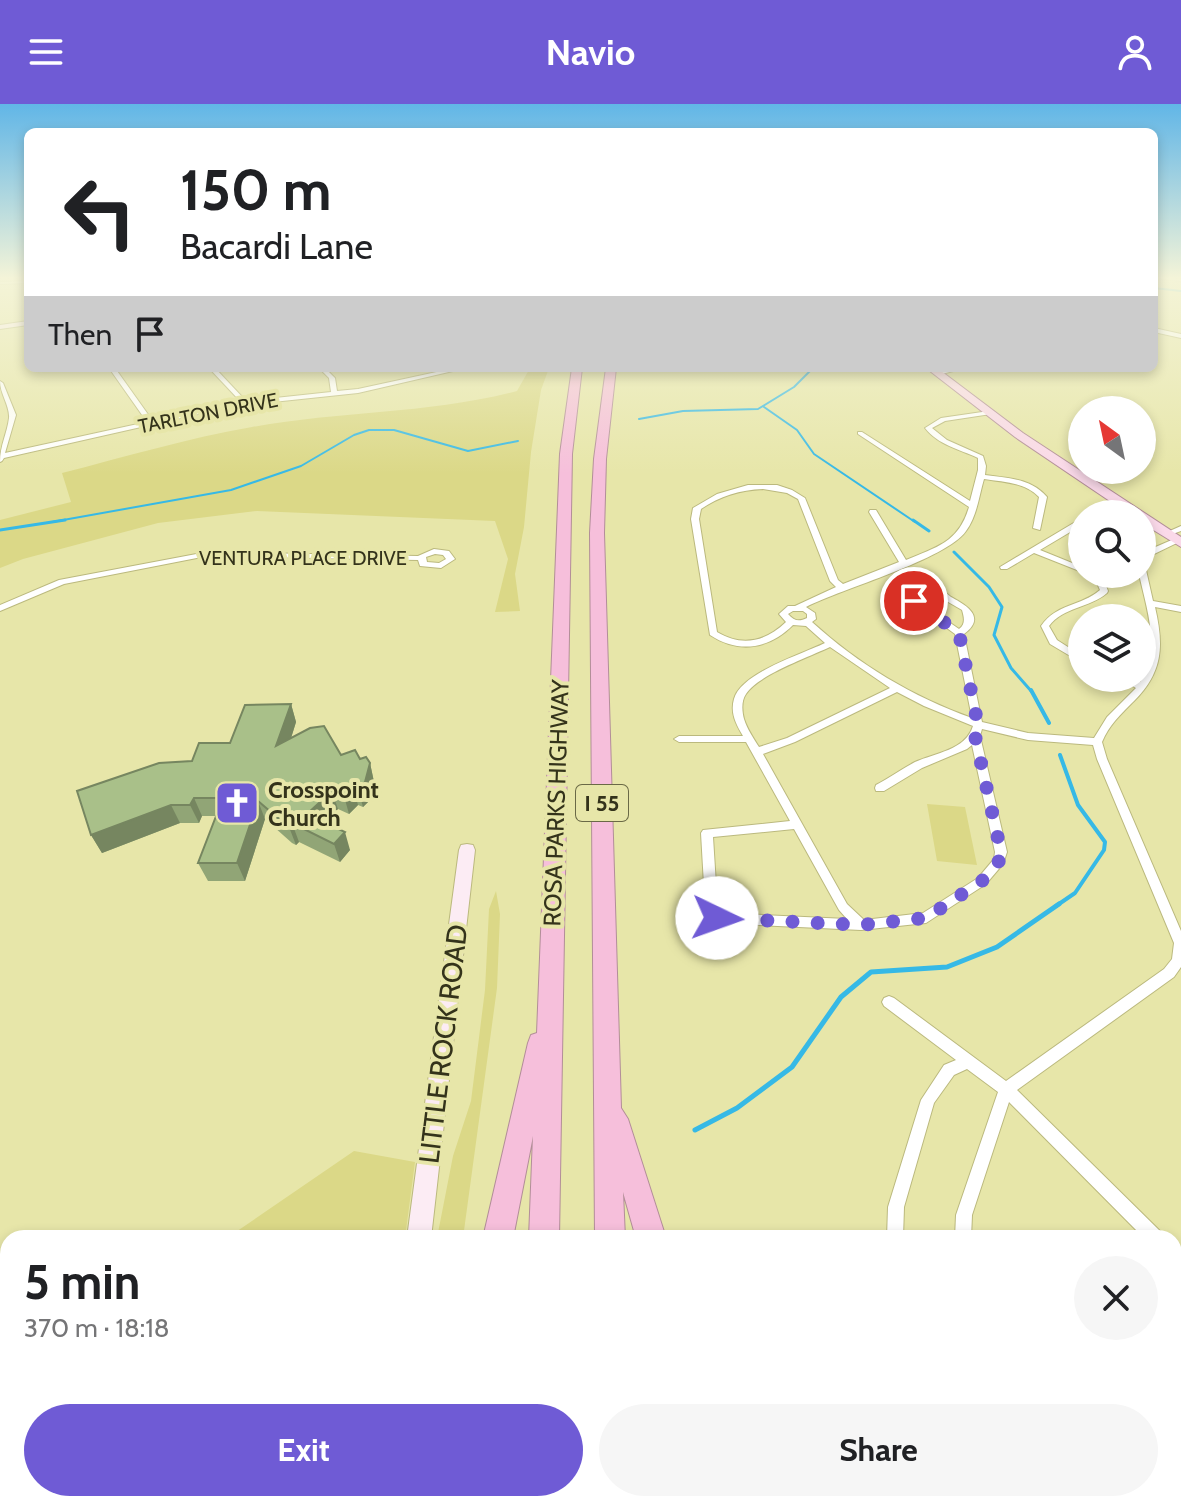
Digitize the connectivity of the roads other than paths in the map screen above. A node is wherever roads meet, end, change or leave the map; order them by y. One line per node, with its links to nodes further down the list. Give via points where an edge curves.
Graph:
1 (115, 372): 12 (street)
2 (216, 372): 10 (street)
3 (326, 372): 9 (street)
4 (445, 372): 9 (street, TARLTON DRIVE)
5 (576, 372): 56 (highway, ROSA PARKS HIGHWAY / I 55, via 566,454)
6 (610, 372): 60 (highway, ROSA PARKS HIGHWAY / I 55, via 597,533)
7 (937, 372): 11 (main road)
8 (0, 383): 13 (street, via 12,411)
9 (334, 394): 10 (street, TARLTON DRIVE)
10 (244, 402): 12 (street, TARLTON DRIVE)
11 (989, 413): 17 (street, via 943,419 928,428 981,457); 18 (main road)
12 (151, 423): 16 (street, TARLTON DRIVE)
13 (10, 429): 14 (street); 16 (street)
14 (0, 430)
15 (860, 433): 19 (street)
16 (1, 458)
17 (980, 476): 19 (street); 22 (street, via 1038,490 1043,497)
18 (1116, 500)
19 (973, 506): 28 (street, via 959,535)
20 (873, 512): 28 (street)
21 (1156, 525): 24 (main road)
22 (1037, 528)
23 (1068, 530): 26 (street)
24 (1176, 536): 25 (street)
25 (1156, 548)
26 (1034, 550): 29 (street); 30 (street)
27 (421, 558): 37 (street, VENTURA PLACE DRIVE, via 207,554 62,582)
28 (903, 562): 31 (street)
29 (1068, 564)
30 (1004, 567)
31 (840, 586): 36 (street); 40 (street, via 801,498 793,492 774,487 738,490 707,500 697,508 695,519 713,633 730,644 756,643)
32 (1103, 588): 35 (street, via 1099,597)
33 (1145, 588): 34 (street)
34 (1148, 603): 39 (street)
35 (1081, 604)
36 (798, 607): 40 (street, via 784,611); 41 (street, via 811,613)
37 (0, 608)
38 (1068, 609): 44 (street, via 1045,626 1053,642)
39 (1181, 609)
40 (791, 622): 41 (street)
41 (808, 623): 43 (street)
42 (959, 633): 42 (street, via 969,618 966,609 937,592 914,601); 47 (street)
43 (832, 643): 45 (street); 49 (street, via 743,690 739,720)
44 (1068, 651)
45 (897, 688): 47 (street); 51 (street)
46 (1137, 692): 50 (street, via 1109,719)
47 (976, 730): 50 (street); 52 (street, via 963,747); 55 (street, via 999,861 982,881 926,918)
48 (679, 739): 49 (street)
49 (750, 739): 51 (street)
50 (1097, 742): 59 (street, via 1180,943 1178,961 1169,973)
51 (757, 752): 53 (street)
52 (880, 788)
53 (797, 825): 55 (street, via 843,907); 55 (street, via 707,833 717,918)
54 (467, 850): 61 (street, LITTLE ROCK ROAD)
55 (861, 925)
56 (551, 996): 62 (highway); 63 (highway, ROSA PARKS HIGHWAY / I 55)
57 (889, 1002): 58 (street)
58 (969, 1061): 59 (street); 66 (street, via 949,1070 928,1100 896,1207)
59 (1006, 1089): 67 (street); 68 (street)
60 (608, 1097): 64 (highway, ROSA PARKS HIGHWAY / I 55); 65 (highway)
61 (420, 1230)
62 (500, 1230)
63 (544, 1230)
64 (610, 1230)
65 (649, 1230)
66 (895, 1230)
67 (963, 1230)
68 (1147, 1230)

